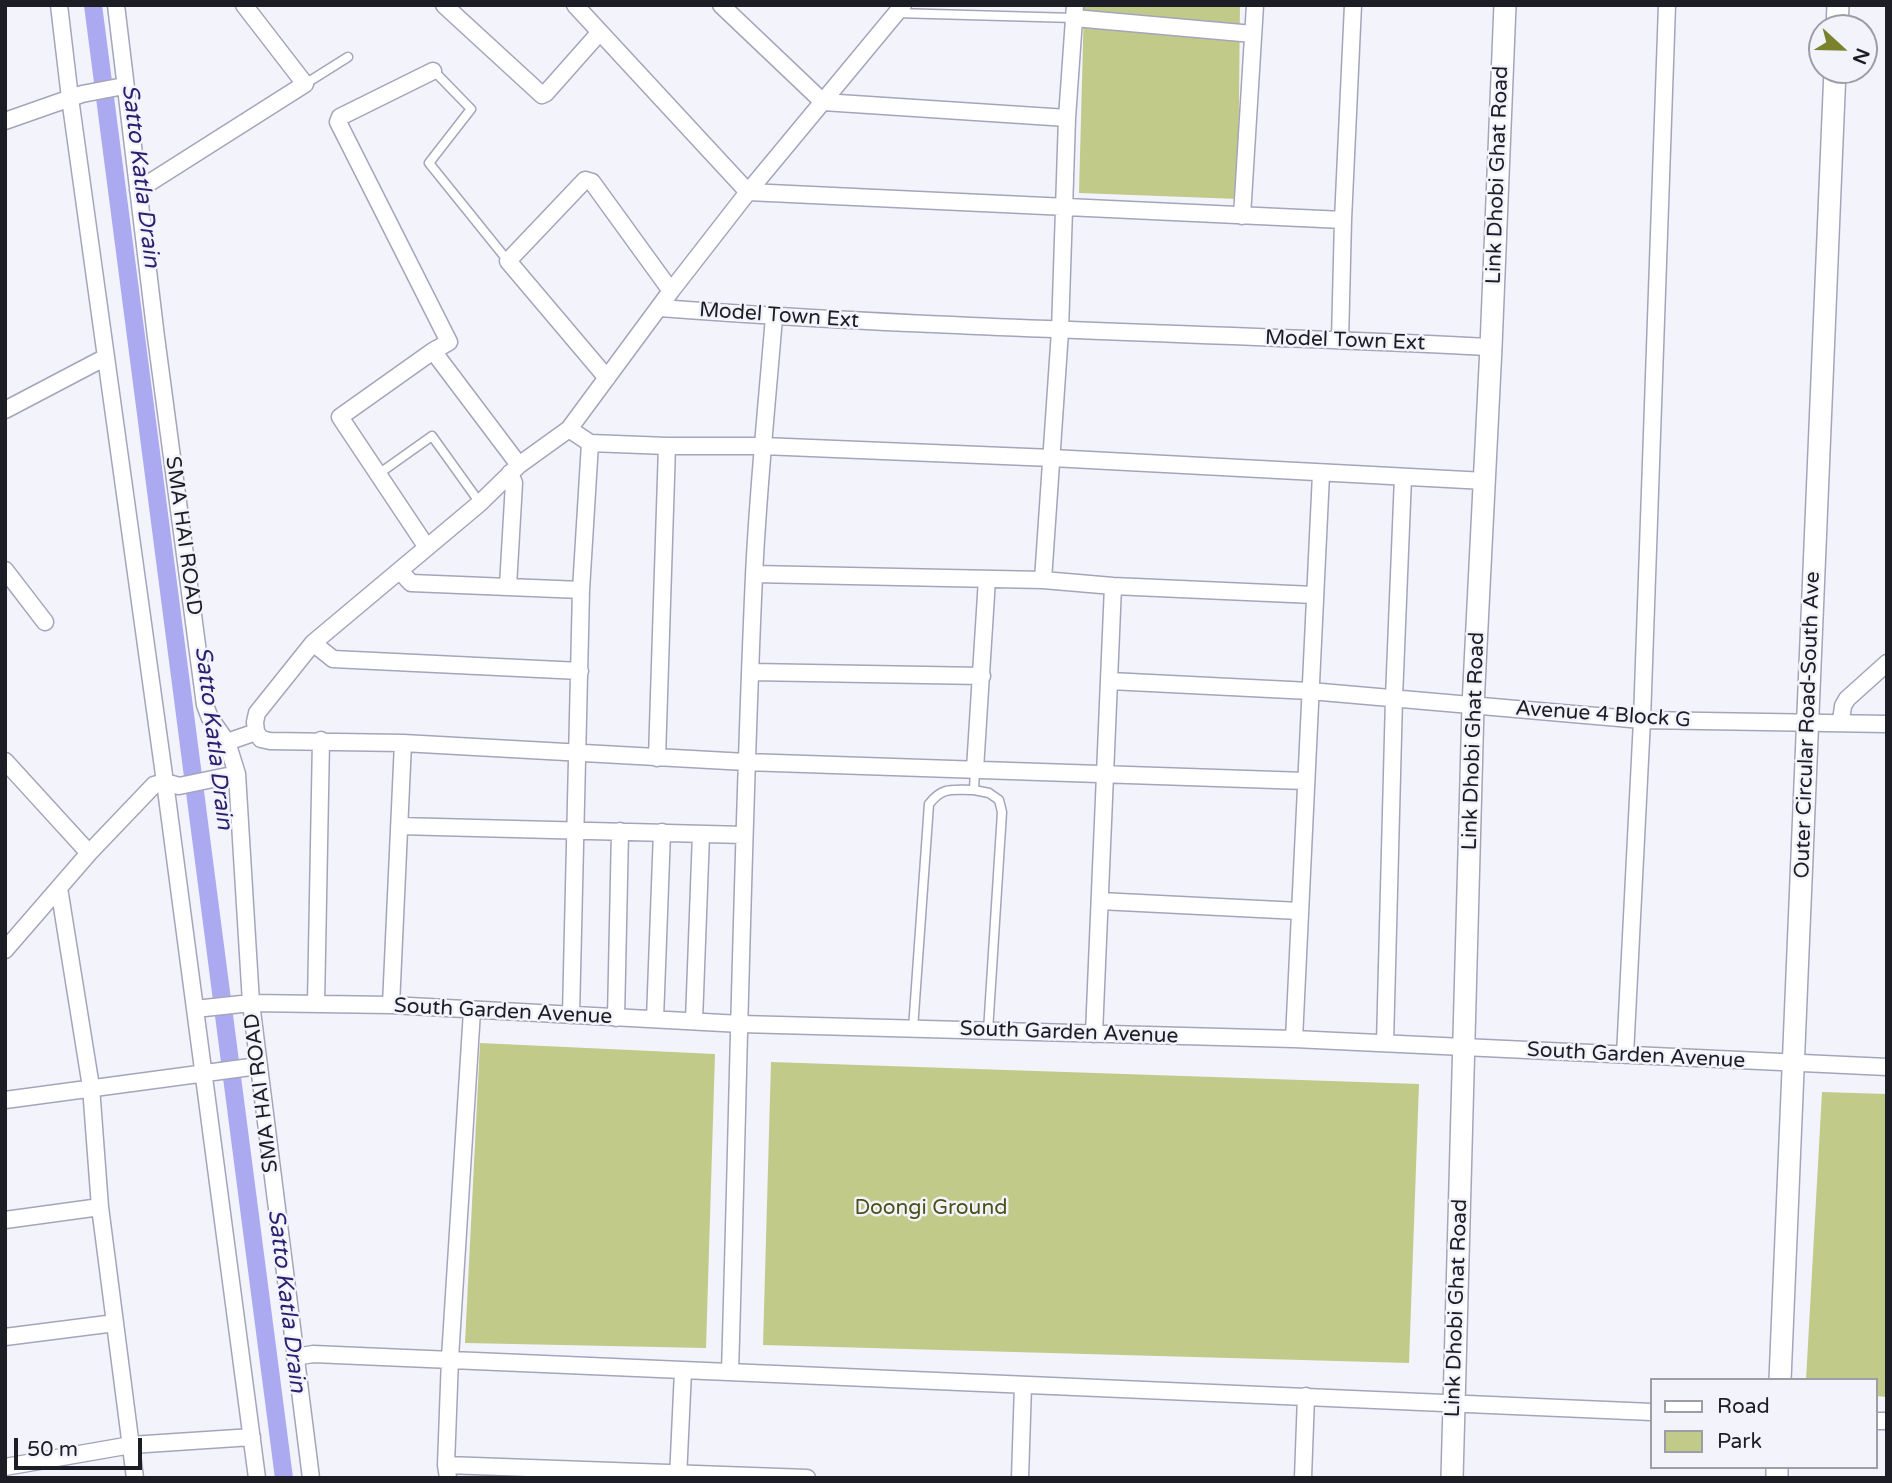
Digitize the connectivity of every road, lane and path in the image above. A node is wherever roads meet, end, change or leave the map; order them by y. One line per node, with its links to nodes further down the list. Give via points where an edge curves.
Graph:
1 (59, 5): 20 (street)
2 (116, 5): 19 (street, SMA HAI ROAD)
3 (244, 5): 17 (street)
4 (443, 5): 13 (street, via 542,94)
5 (575, 5): 13 (street)
6 (721, 5): 21 (street)
7 (1255, 5): 14 (street)
8 (1353, 5): 28 (street)
9 (1505, 5): 35 (street, Link Dhobi Ghat Road)
10 (1667, 5): 71 (street)
11 (900, 9): 12 (lane); 21 (street)
12 (1074, 11): 14 (street); 22 (street)
13 (600, 32): 25 (street)
14 (1253, 34): 27 (street)
15 (348, 57): 17 (lane)
16 (433, 71): 29 (lane, via 471,109 429,163); 36 (street, via 338,122 449,342)
17 (305, 84): 24 (street)
18 (1834, 84): 73 (street, Outer Circular Road-South Ave)
19 (116, 87): 20 (street); 24 (street, SMA HAI ROAD)
20 (76, 96): 23 (street); 37 (street)
21 (823, 102): 22 (street); 25 (street)
22 (1067, 118): 26 (street)
23 (5, 121)
24 (138, 190): 77 (street, SMA HAI ROAD, via 205,705)
25 (748, 192): 26 (street); 30 (street)
26 (1065, 208): 27 (street); 33 (street)
27 (1242, 216): 28 (street)
28 (1343, 220): 34 (street)
29 (508, 261): 30 (street, via 589,180); 38 (street)
30 (671, 291): 31 (street)
31 (660, 307): 32 (street, Model Town Ext); 38 (street)
32 (774, 317): 33 (street, Model Town Ext); 43 (street)
33 (1060, 331): 34 (street, Model Town Ext); 44 (street)
34 (1340, 340): 35 (street, Model Town Ext)
35 (1491, 347): 49 (street, Link Dhobi Ghat Road)
36 (433, 351): 45 (street); 47 (street, via 340,417)
37 (106, 357): 39 (street); 87 (street)
38 (607, 378): 40 (street)
39 (5, 410)
40 (569, 429): 41 (street); 45 (street)
41 (590, 443): 42 (street); 59 (street)
42 (667, 446): 43 (street); 80 (street)
43 (763, 446): 44 (street); 54 (street)
44 (1052, 458): 46 (street); 56 (street)
45 (515, 469): 50 (street); 57 (street)
46 (1321, 474): 48 (street); 60 (street)
47 (377, 475): 50 (lane, via 432,436); 51 (street)
48 (1403, 477): 49 (street); 69 (street)
49 (1485, 481): 70 (street, Link Dhobi Ghat Road)
50 (480, 503): 51 (street)
51 (426, 546): 53 (street)
52 (5, 570): 61 (street)
53 (400, 571): 57 (street, via 411,583); 62 (street)
54 (754, 574): 55 (street); 65 (street)
55 (987, 579): 56 (street); 66 (street)
56 (1043, 580): 58 (street)
57 (508, 586): 59 (street)
58 (1113, 586): 60 (street); 67 (street)
59 (581, 590): 64 (street)
60 (1314, 595): 68 (street)
61 (45, 621)
62 (313, 643): 64 (street, via 333,659); 75 (street, via 257,713)
63 (1887, 663): 72 (street, via 1847,699)
64 (579, 671): 79 (street)
65 (751, 671): 66 (street); 82 (street)
66 (982, 676): 83 (street)
67 (1110, 681): 68 (street, Avenue 4 Block G); 84 (street)
68 (1310, 691): 69 (street, Avenue 4 Block G); 86 (street)
69 (1394, 698): 70 (street, Avenue 4 Block G); 114 (street)
70 (1473, 706): 71 (street, Avenue 4 Block G); 115 (street, Link Dhobi Ghat Road)
71 (1642, 720): 73 (street, Avenue 4 Block G); 116 (street)
72 (1841, 721): 73 (street, Avenue 4 Block G); 74 (street, Avenue 4 Block G)
73 (1808, 723): 117 (street, Outer Circular Road-South Ave)
74 (1887, 724)
75 (256, 732): 76 (street, via 270,741); 77 (street)
76 (321, 740): 78 (street); 100 (street)
77 (227, 742): 85 (street, SMA HAI ROAD)
78 (403, 743): 79 (street); 89 (street)
79 (579, 752): 80 (street); 90 (street)
80 (657, 758): 82 (street)
81 (5, 761): 95 (street)
82 (746, 762): 83 (street); 94 (street)
83 (975, 769): 84 (street); 88 (lane)
84 (1105, 772): 86 (street); 97 (street)
85 (237, 774): 87 (street); 101 (street, SMA HAI ROAD)
86 (1305, 781): 98 (street)
87 (172, 784): 95 (street, via 154,785); 103 (street)
88 (974, 790): 110 (lane, via 946,789 929,804); 111 (lane, via 999,800 1002,812)
89 (400, 826): 90 (street); 102 (street)
90 (576, 829): 91 (street); 105 (street)
91 (620, 831): 92 (street); 106 (street)
92 (662, 832): 93 (street); 107 (street)
93 (701, 834): 94 (street); 108 (street)
94 (744, 835): 109 (street)
95 (89, 853): 96 (street)
96 (59, 888): 99 (street); 121 (street)
97 (1100, 901): 98 (street); 112 (street)
98 (1299, 911): 113 (street)
99 (5, 950)
100 (316, 1003): 101 (street, South Garden Avenue); 102 (street, South Garden Avenue)
101 (244, 1004): 103 (street, South Garden Avenue); 118 (street, SMA HAI ROAD)
102 (391, 1005): 104 (street, South Garden Avenue)
103 (199, 1009): 120 (street)
104 (472, 1011): 105 (street, South Garden Avenue); 128 (street)
105 (570, 1015): 106 (street, South Garden Avenue)
106 (616, 1018): 107 (street, South Garden Avenue)
107 (655, 1019): 108 (street, South Garden Avenue)
108 (694, 1021): 109 (street, South Garden Avenue)
109 (741, 1024): 110 (street, South Garden Avenue); 130 (street)
110 (913, 1029): 111 (street, South Garden Avenue)
111 (988, 1031): 112 (street, South Garden Avenue)
112 (1094, 1034): 113 (street, South Garden Avenue)
113 (1294, 1039): 114 (street, South Garden Avenue)
114 (1385, 1043): 115 (street, South Garden Avenue)
115 (1465, 1048): 116 (street, South Garden Avenue); 134 (street, Link Dhobi Ghat Road)
116 (1625, 1055): 117 (street, South Garden Avenue)
117 (1795, 1063): 119 (street, South Garden Avenue); 131 (street, Outer Circular Road-South Ave)
118 (253, 1067): 120 (street); 127 (street, SMA HAI ROAD)
119 (1887, 1067)
120 (208, 1072): 121 (street); 136 (street)
121 (91, 1087): 122 (street); 123 (street)
122 (5, 1100)
123 (100, 1207): 124 (street); 125 (street)
124 (5, 1220)
125 (115, 1323): 126 (street); 137 (street)
126 (5, 1338)
127 (295, 1357): 128 (street); 144 (street, SMA HAI ROAD)
128 (450, 1358): 129 (street); 139 (street)
129 (683, 1371): 130 (street); 141 (street)
130 (730, 1372): 132 (street)
131 (1780, 1378)
132 (1023, 1385): 133 (street); 146 (street)
133 (1306, 1396): 134 (street); 147 (street)
134 (1455, 1403): 135 (street); 148 (street, Link Dhobi Ghat Road)
135 (1650, 1412)
136 (252, 1437): 137 (street); 143 (street)
137 (131, 1445): 138 (street); 142 (street)
138 (5, 1467)
139 (447, 1471): 140 (street)
140 (581, 1474): 141 (street)
141 (678, 1476): 145 (street)
142 (135, 1478)
143 (257, 1478)
144 (312, 1478)
145 (807, 1478)
146 (1020, 1478)
147 (1303, 1478)
148 (1452, 1478)

